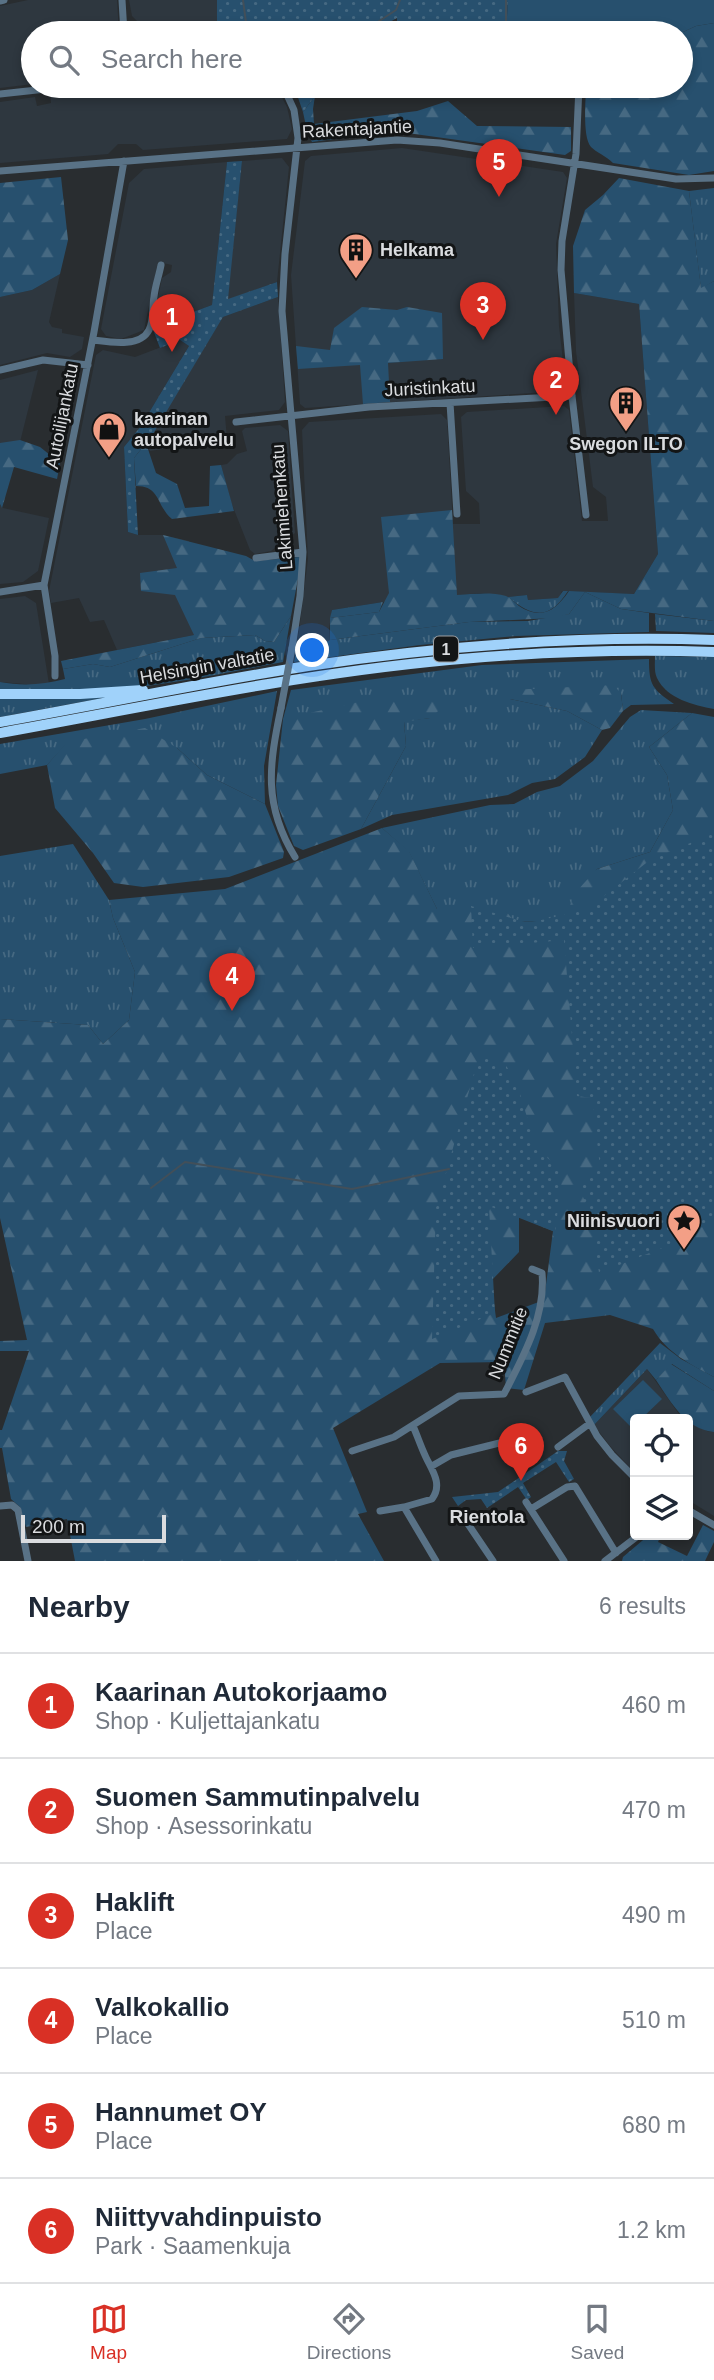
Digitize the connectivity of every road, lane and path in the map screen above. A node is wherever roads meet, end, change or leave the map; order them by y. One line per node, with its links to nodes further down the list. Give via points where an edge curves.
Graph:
1 (122, 0): 2 (street)
2 (123, 21)
3 (21, 92): 4 (street)
4 (0, 94)
5 (288, 98): 7 (street, Lakimiehenkatu, via 296,118)
6 (578, 98): 9 (street)
7 (298, 148): 8 (street, Rakentajantie); 9 (street, Rakentajantie, via 397,139); 18 (street, Lakimiehenkatu, via 282,311)
8 (124, 161): 10 (street, Rakentajantie); 13 (street, Autoilijankatu)
9 (575, 164): 11 (street, Rakentajantie, via 687,180); 16 (street, via 561,270)
10 (0, 171)
11 (714, 178)
12 (161, 265): 13 (street, via 147,334 121,343)
13 (93, 340): 14 (street, Autoilijankatu)
14 (88, 365): 15 (street, via 43,360); 24 (street, Autoilijankatu)
15 (0, 370)
16 (572, 396): 17 (street, Juristinkatu); 21 (street)
17 (450, 403): 18 (street, Juristinkatu); 20 (street)
18 (290, 417): 19 (street, Juristinkatu); 22 (street, Lakimiehenkatu)
19 (236, 422)
20 (457, 514)
21 (586, 515)
22 (303, 552): 23 (street); 33 (street, Lakimiehenkatu, bridge, via 270,787 274,812)
23 (256, 558)
24 (44, 585): 25 (street); 28 (street, Autoilijankatu)
25 (0, 592)
26 (714, 640): 29 (highway, Helsingin valtatie / 1, via 448,648)
27 (714, 652): 32 (highway, Helsingin valtatie / 1, via 573,652 449,660 293,681)
28 (55, 676)
29 (181, 688): 30 (highway); 31 (highway, Helsingin valtatie / 1)
30 (0, 694)
31 (0, 722)
32 (0, 733)
33 (295, 857)
34 (532, 1269): 37 (street, Nummitie, via 542,1273 542,1299 508,1394 459,1396)
35 (526, 1392): 36 (street, via 565,1377)
36 (589, 1424): 39 (street); 42 (street)
37 (414, 1426): 40 (street, Nummitie, via 382,1443); 41 (street)
38 (516, 1439): 41 (street, via 451,1455)
39 (558, 1447)
40 (352, 1451)
41 (432, 1466): 44 (street, via 437,1485 434,1496)
42 (634, 1477)
43 (0, 1506): 51 (street, via 12,1505 19,1512)
44 (404, 1507): 45 (street); 52 (street)
45 (380, 1511)
46 (693, 1513): 48 (street)
47 (468, 1524): 53 (street)
48 (714, 1525)
49 (633, 1540): 50 (street)
50 (616, 1553): 54 (street, via 575,1486 567,1487 529,1505); 55 (street)
51 (28, 1561)
52 (436, 1561)
53 (493, 1561)
54 (564, 1561)
55 (605, 1561)

